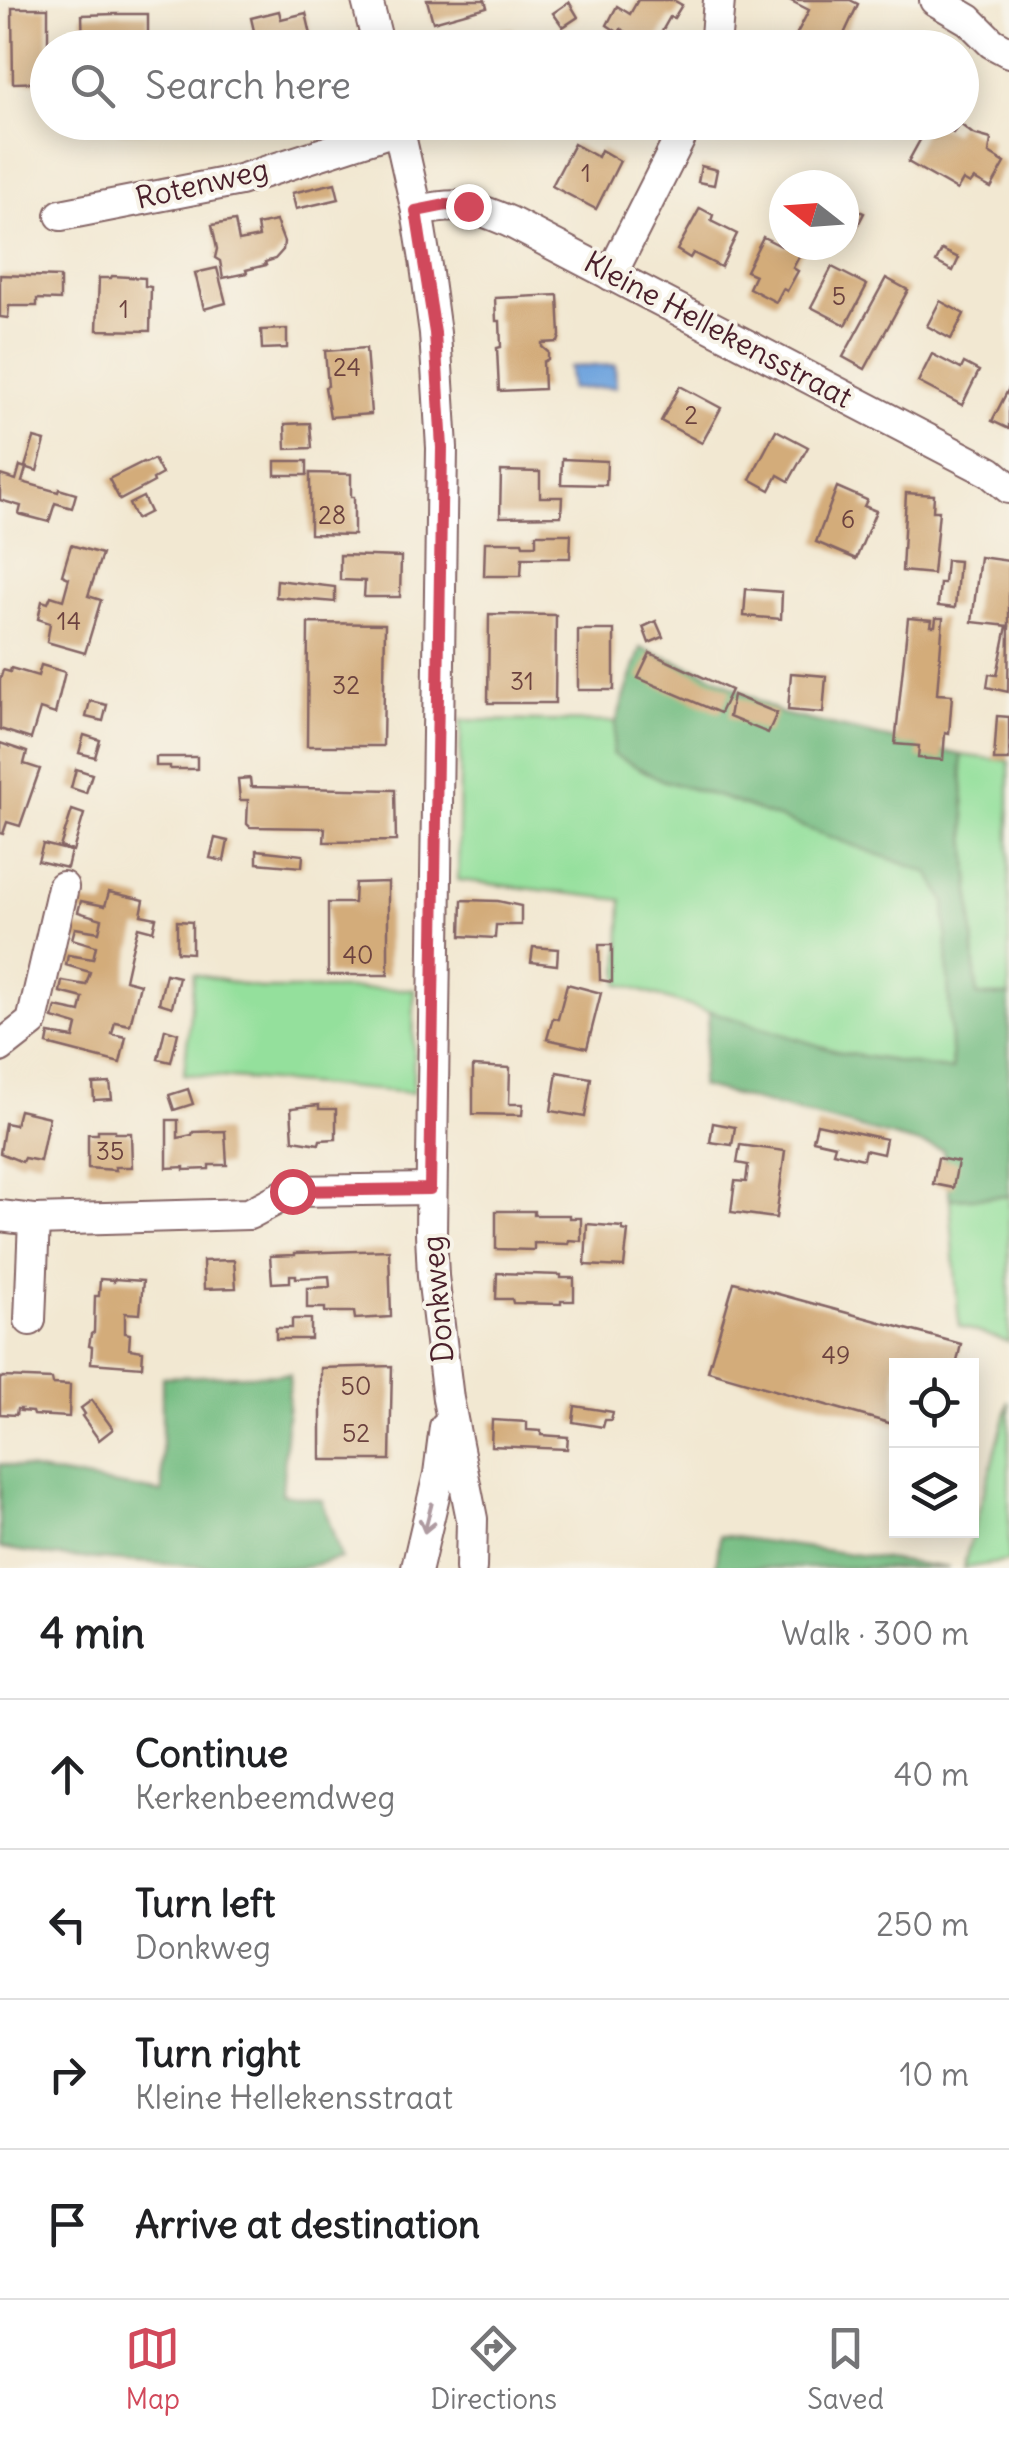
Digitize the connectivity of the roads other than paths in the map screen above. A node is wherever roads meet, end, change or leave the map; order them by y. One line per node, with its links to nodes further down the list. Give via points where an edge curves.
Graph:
1 (368, 0): 4 (street)
2 (719, 0): 5 (street)
3 (934, 0): 6 (street)
4 (375, 30)
5 (716, 30)
6 (1009, 52)
7 (356, 140): 11 (street, Rotenweg, via 240,180)
8 (400, 140): 10 (street, Donkweg)
9 (679, 140): 12 (street)
10 (416, 211): 12 (street, Kleine Hellekensstraat, via 468,206); 16 (street, Donkweg, via 435,333 442,448)
11 (60, 214)
12 (611, 274): 13 (street, Kleine Hellekensstraat, via 990,472)
13 (1009, 488)
14 (62, 887): 15 (street, via 32,1022)
15 (0, 1047)
16 (430, 1189): 18 (street, via 292,1191 249,1214); 20 (street, Donkweg, via 432,1276)
17 (0, 1216): 18 (street)
18 (34, 1220): 19 (street)
19 (30, 1320)
20 (448, 1399): 21 (street, Donkweg, one-way to 21); 22 (street, Donkweg, via 472,1520)
21 (417, 1568)
22 (472, 1568)

